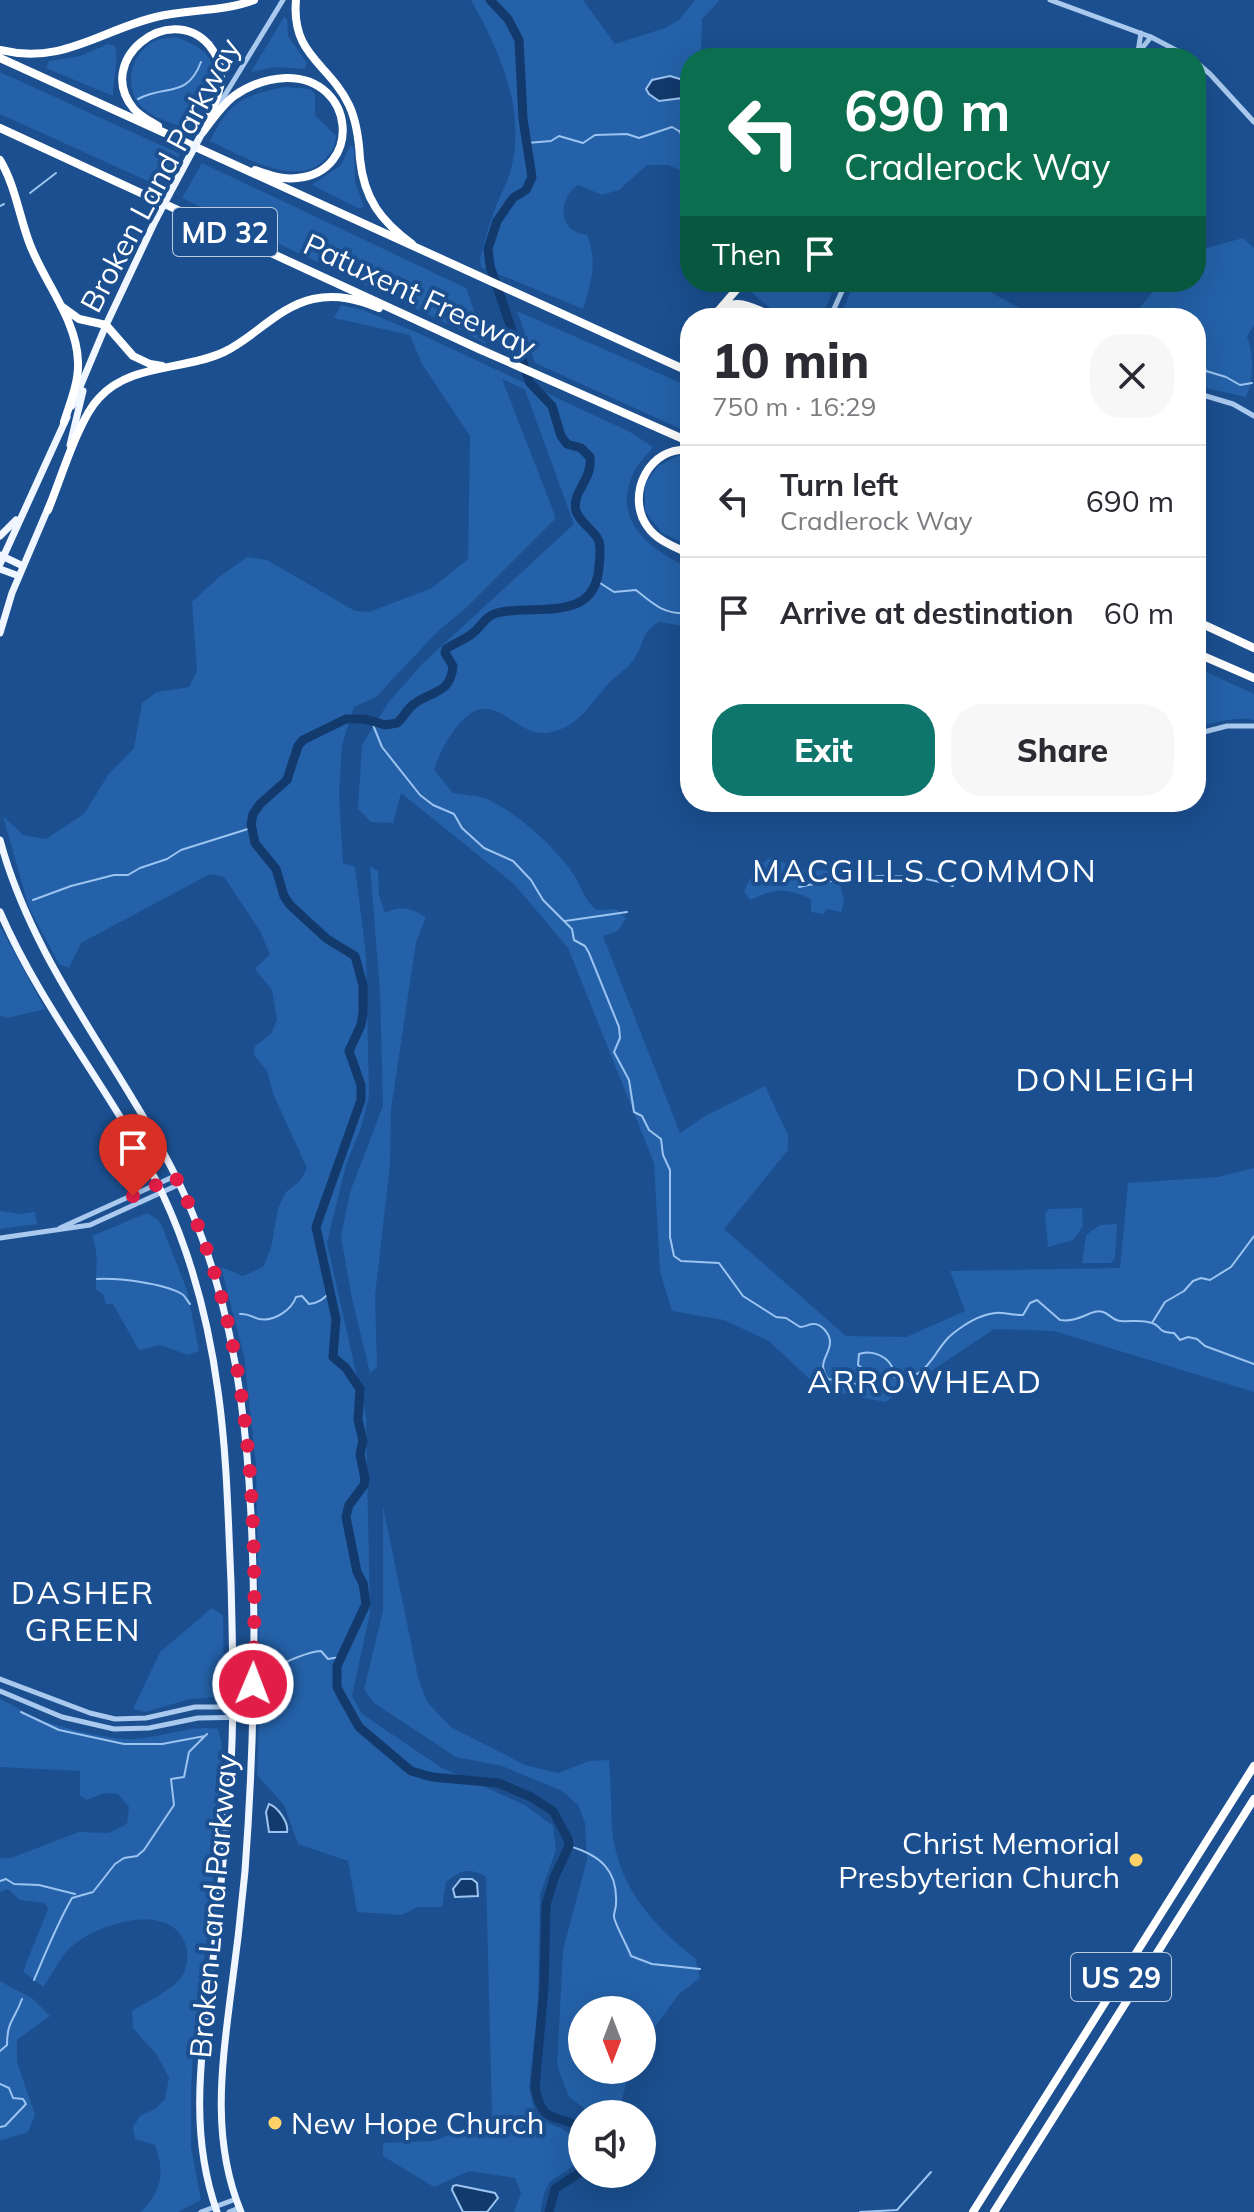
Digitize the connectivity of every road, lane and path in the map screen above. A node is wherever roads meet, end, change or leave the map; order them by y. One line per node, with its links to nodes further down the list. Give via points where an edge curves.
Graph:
1 (254, 0): 10 (highway, via 155,17 55,53)
2 (283, 0): 15 (street, Broken Land Parkway)
3 (296, 0): 19 (highway, via 296,26 305,49 342,93 356,122 371,203 389,226)
4 (1050, 0): 5 (street)
5 (1141, 33): 6 (street); 7 (street)
6 (1151, 37): 8 (street); 9 (street)
7 (1139, 48)
8 (1143, 48)
9 (1172, 48)
10 (0, 50)
11 (0, 58): 16 (highway, Patuxent Freeway / MD 32)
12 (1206, 71): 13 (street)
13 (1254, 122)
14 (0, 128): 26 (highway, Patuxent Freeway / MD 32)
15 (202, 133): 16 (highway, via 221,80 216,55 187,31 161,29 145,36 124,63 125,94 139,114); 17 (highway, via 235,95 275,79 316,84 339,108 343,133 337,152 307,177 273,176); 25 (main road, Broken Land Parkway, bridge)
16 (186, 144): 17 (highway, Patuxent Freeway / MD 32)
17 (217, 158): 19 (highway, Patuxent Freeway / MD 32)
18 (0, 160): 21 (highway, via 36,260)
19 (440, 260): 28 (highway, Patuxent Freeway / MD 32)
20 (734, 292): 22 (highway)
21 (60, 305): 25 (highway, via 79,319); 32 (highway, via 78,361)
22 (720, 308)
23 (724, 308): 24 (highway, via 737,303)
24 (752, 308)
25 (106, 325): 27 (highway, via 133,356); 29 (main road, Broken Land Parkway)
26 (451, 335): 27 (highway, via 364,302 322,298 288,309 216,355); 33 (highway, Patuxent Freeway / MD 32)
27 (167, 367): 36 (highway, via 121,381 93,405)
28 (680, 368)
29 (87, 377): 32 (main road, Broken Land Parkway); 36 (main road, Broken Land Parkway)
30 (1206, 396): 31 (street)
31 (1254, 416)
32 (64, 422): 35 (main road, Broken Land Parkway)
33 (680, 438)
34 (680, 451): 38 (highway, via 654,462 641,480 638,496 650,530)
35 (28, 501): 37 (main road); 39 (main road, Broken Land Parkway)
36 (48, 510): 40 (main road, Broken Land Parkway)
37 (0, 536)
38 (680, 549)
39 (1, 561): 40 (main road); 41 (main road)
40 (23, 566): 41 (main road, Broken Land Parkway)
41 (19, 576): 43 (main road, Broken Land Parkway)
42 (1206, 626): 44 (highway)
43 (0, 633)
44 (1254, 647)
45 (1206, 658): 46 (highway)
46 (1254, 680)
47 (1254, 726): 48 (street)
48 (1206, 731)
49 (0, 840): 51 (main road, Broken Land Parkway, via 34,933)
50 (0, 912): 52 (main road, Broken Land Parkway)
51 (175, 1176): 52 (street); 53 (main road, Broken Land Parkway)
52 (157, 1184): 54 (main road, Broken Land Parkway); 55 (street)
53 (180, 1184): 54 (street); 60 (main road, Broken Land Parkway, via 214,1269 239,1380 251,1533)
54 (162, 1193): 55 (street, via 90,1225); 59 (main road, Broken Land Parkway, via 194,1273 218,1392 229,1533)
55 (45, 1232): 56 (street)
56 (0, 1238)
57 (0, 1679): 59 (street, via 115,1719)
58 (0, 1691): 61 (street, via 62,1717 103,1727 136,1729)
59 (233, 1706): 60 (street); 61 (main road, Broken Land Parkway)
60 (253, 1707): 62 (main road, Broken Land Parkway)
61 (233, 1716): 62 (street); 66 (main road, Broken Land Parkway, via 199,2090 201,2148)
62 (253, 1717): 65 (main road, Broken Land Parkway, via 245,1872 220,2099 222,2143)
63 (1254, 1766): 70 (highway, US 29)
64 (1254, 1799): 71 (highway, US 29)
65 (236, 2199): 66 (street); 67 (main road, Broken Land Parkway)
66 (216, 2209): 68 (street)
67 (240, 2210): 69 (street)
68 (201, 2212)
69 (229, 2212)
70 (972, 2212)
71 (994, 2212)

